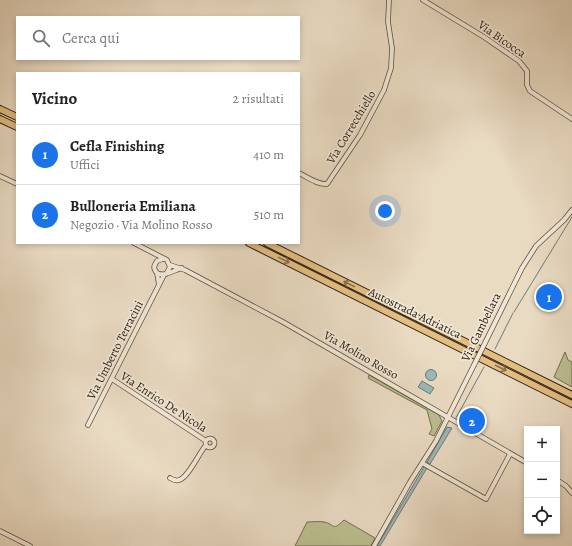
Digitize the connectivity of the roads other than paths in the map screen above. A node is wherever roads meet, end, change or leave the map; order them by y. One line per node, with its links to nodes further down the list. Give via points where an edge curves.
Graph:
1 (389, 0): 8 (street, Via Correcchiello, via 391,68 372,114 327,184)
2 (423, 0): 6 (street, Via Bicocca, via 519,61 527,71 527,85 530,91)
3 (0, 109): 4 (highway)
4 (16, 117)
5 (0, 119): 7 (highway)
6 (572, 119)
7 (16, 127)
8 (300, 174)
9 (0, 176): 10 (street)
10 (16, 184)
11 (572, 210): 26 (street, Via Gambellara, bridge, via 536,246 522,268)
12 (136, 244): 15 (street)
13 (251, 244): 25 (highway, Autostrada Adriatica, one-way to 25)
14 (269, 244): 24 (highway, Autostrada Adriatica, one-way to 14)
15 (154, 254): 16 (street); 17 (street)
16 (164, 259): 17 (street); 18 (street)
17 (155, 263): 20 (street)
18 (170, 265): 19 (street, Via Molino Rosso); 21 (street, via 170,270)
19 (182, 268): 21 (street); 26 (street, Via Molino Rosso, via 283,322)
20 (157, 273): 21 (street); 22 (street)
21 (165, 274): 22 (street, Via Umberto Terracini)
22 (159, 285): 23 (street, Via Umberto Terracini)
23 (112, 379): 27 (street, Via Umberto Terracini); 31 (street, Via Enrico De Nicola, via 206,443 185,476 178,481)
24 (572, 395)
25 (572, 404)
26 (448, 417): 28 (street, Via Molino Rosso); 30 (street, Via Gambellara)
27 (88, 425)
28 (510, 454): 29 (street, Via Molino Rosso); 30 (street, via 486,498)
29 (525, 462)
30 (422, 463): 36 (street, Via Gambellara)
31 (170, 478)
32 (560, 482): 33 (street)
33 (572, 493)
34 (0, 531): 35 (street)
35 (30, 546)
36 (374, 546)

